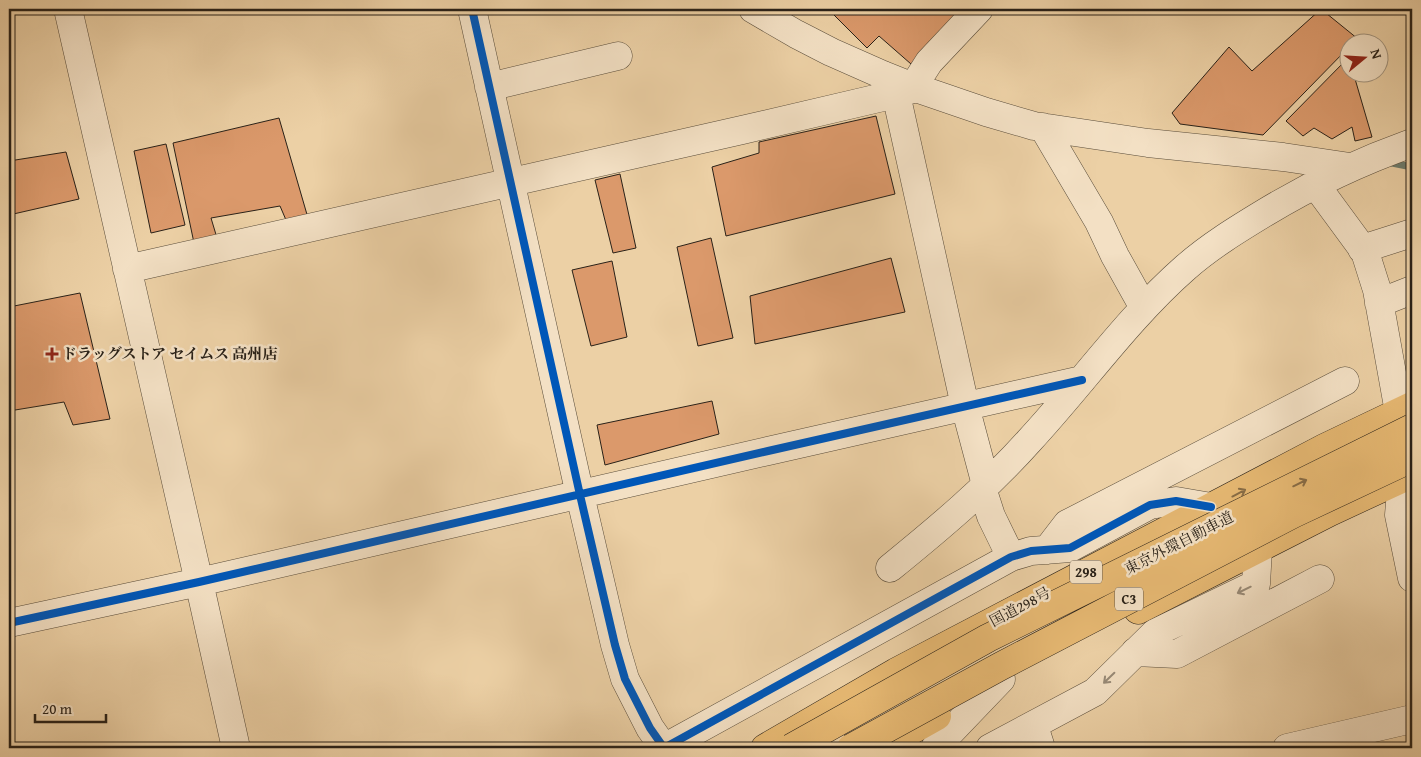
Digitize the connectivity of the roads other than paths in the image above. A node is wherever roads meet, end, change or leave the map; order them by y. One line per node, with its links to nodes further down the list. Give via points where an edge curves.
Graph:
1 (68, 9): 15 (street)
2 (472, 9): 6 (street)
3 (753, 9): 7 (street)
4 (979, 9): 7 (street)
5 (618, 56): 6 (street)
6 (489, 87): 11 (street)
7 (908, 89): 8 (street); 11 (street); 21 (street)
8 (1043, 127): 10 (street); 18 (street, via 1099,222)
9 (1412, 143): 10 (street)
10 (1350, 167): 12 (street)
11 (510, 183): 15 (street); 25 (street)
12 (1315, 184): 14 (street); 18 (street, via 1221,240 1185,268)
13 (1412, 233): 14 (street)
14 (1362, 249): 17 (street)
15 (127, 269): 33 (street)
16 (1412, 290): 17 (street)
17 (1379, 303): 22 (street)
18 (1144, 308): 19 (street)
19 (1082, 380): 21 (street); 24 (street, via 1029,442)
20 (1345, 381): 28 (street, via 1067,524)
21 (964, 406): 24 (street); 25 (street)
22 (1408, 415): 23 (street); 26 (highway, 国道298号 / 298, one-way to 22, via 1324,448); 42 (highway, 東京外環自動車道 / C3, one-way to 22, bridge, via 988,638)
23 (1409, 470): 27 (highway); 31 (street, via 1399,515); 43 (highway, 東京外環自動車道 / C3, bridge, via 1293,514)
24 (984, 486): 29 (street, via 991,516); 30 (street)
25 (580, 495): 33 (street); 40 (street, via 625,678)
26 (1211, 507): 28 (street, via 1176,501 1150,505 1070,548); 41 (highway, 国道298号 / 298, via 896,672)
27 (1258, 549): 35 (street, one-way to 35, via 1256,584 1155,633); 36 (highway)
28 (1047, 550): 29 (street, via 1031,550)
29 (1011, 557): 40 (street)
30 (890, 568)
31 (1412, 578)
32 (1320, 579): 35 (street, via 1177,654)
33 (199, 582): 34 (street); 39 (street)
34 (9, 623)
35 (1136, 652): 38 (street, one-way to 38, via 1095,692)
36 (1001, 679): 44 (highway); 45 (street)
37 (1412, 719): 47 (street)
38 (1038, 737): 46 (street)
39 (236, 748)
40 (664, 748)
41 (765, 748)
42 (791, 748)
43 (851, 748)
44 (880, 748)
45 (935, 748)
46 (990, 748)
47 (1287, 748)

